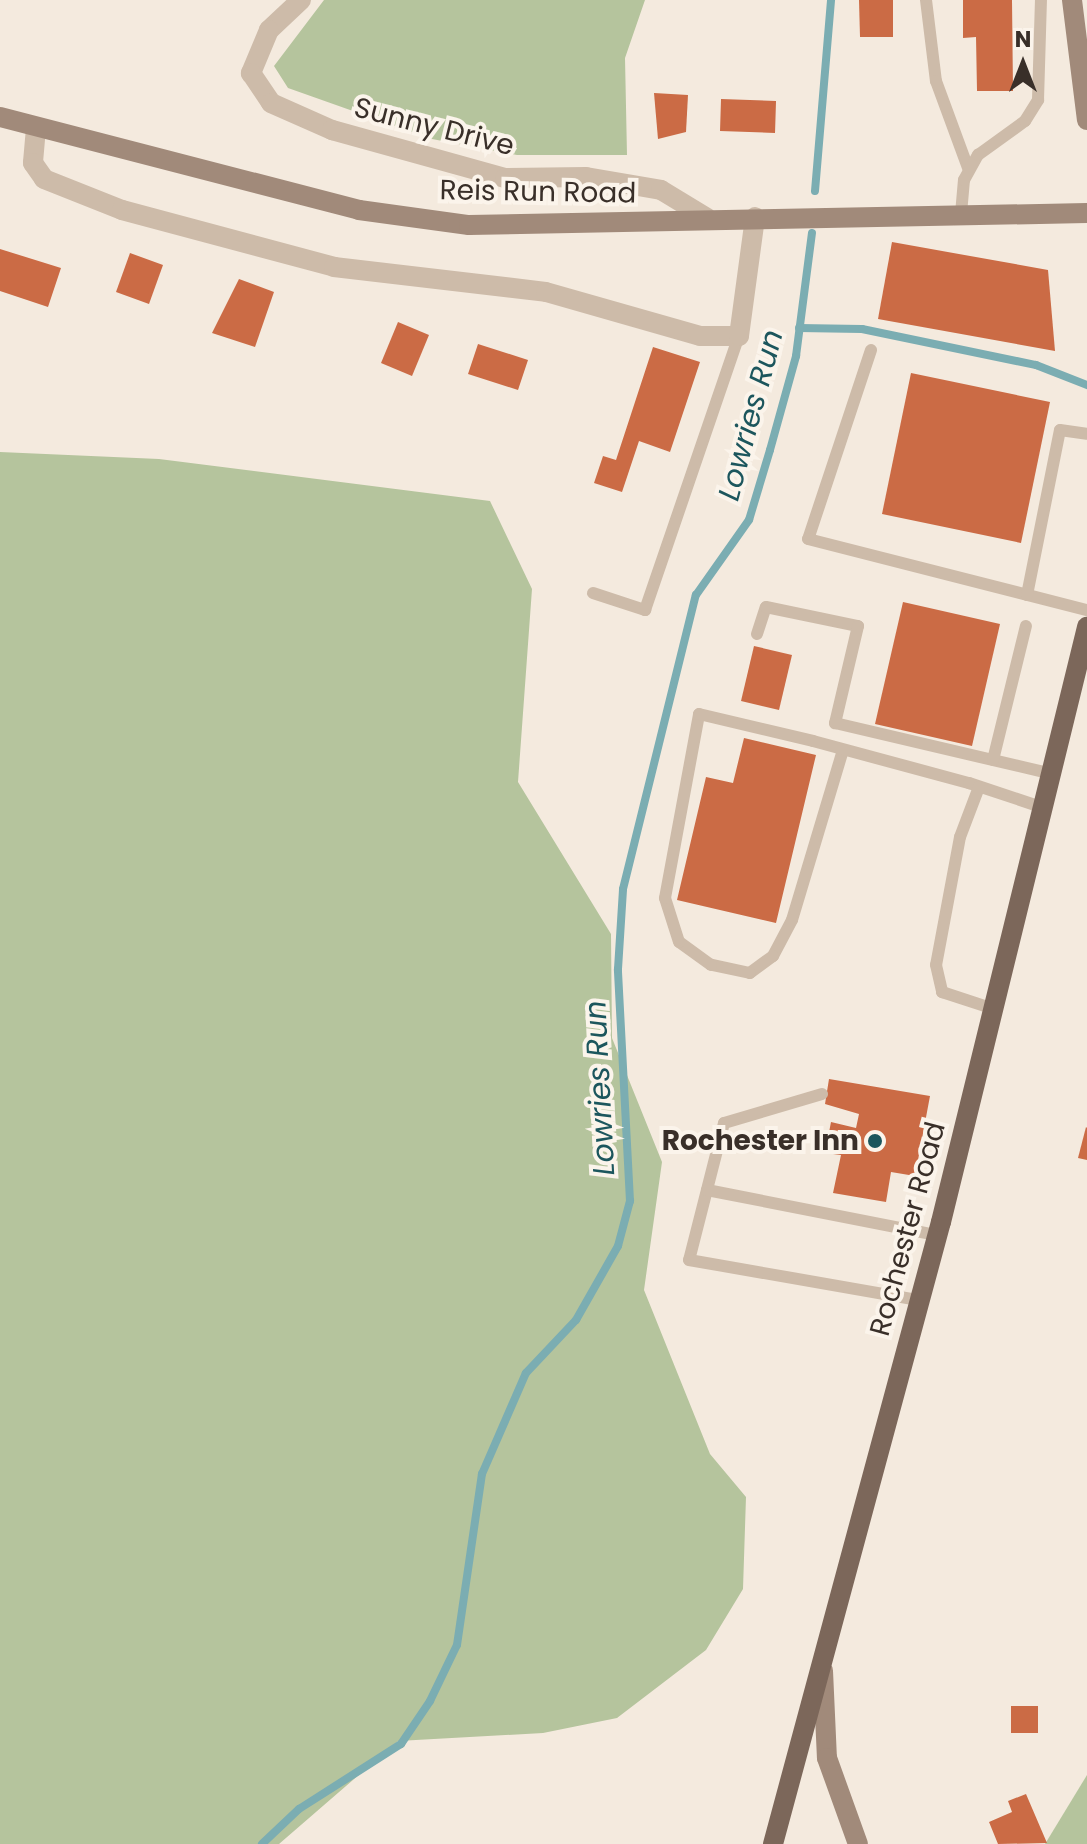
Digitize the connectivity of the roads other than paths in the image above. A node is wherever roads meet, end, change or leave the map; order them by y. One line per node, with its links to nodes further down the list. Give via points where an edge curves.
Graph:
1 (301, 0): 12 (street, Sunny Drive, via 269,30 251,73 271,103 332,130 505,178 639,184)
2 (926, 0): 8 (lane, via 936,81)
3 (1041, 0): 8 (lane, via 1038,100 1025,121)
4 (1072, 0): 6 (street)
5 (0, 117): 7 (street, Reis Run Road)
6 (1087, 120)
7 (36, 128): 12 (street, Reis Run Road, via 374,212 565,226); 13 (street, via 33,163 44,179 174,225 334,267 546,292 700,336)
8 (968, 168): 10 (lane)
9 (1087, 213): 10 (street, Reis Run Road)
10 (961, 214): 11 (street, Reis Run Road)
11 (755, 217): 12 (street, Reis Run Road); 13 (street)
12 (707, 218)
13 (739, 336): 16 (lane, via 645,610)
14 (871, 350): 17 (lane, via 808,539)
15 (1087, 434): 17 (lane, via 1060,430)
16 (593, 593)
17 (1027, 595): 18 (lane)
18 (1087, 610)
19 (1026, 626): 23 (lane)
20 (1087, 627): 24 (main road, Rochester Road)
21 (757, 634): 23 (lane, via 766,607 858,626 835,723)
22 (843, 750): 22 (lane, via 699,714 665,898 679,942 711,965 750,973 773,956 792,920); 25 (lane)
23 (993, 760): 24 (lane)
24 (1052, 774): 26 (main road, Rochester Road)
25 (979, 787): 26 (lane); 27 (lane, via 960,837 936,965 942,992)
26 (1044, 808): 27 (main road, Rochester Road)
27 (994, 1009): 30 (main road, Rochester Road)
28 (822, 1094): 29 (lane, via 724,1123)
29 (707, 1190): 30 (lane); 31 (lane, via 689,1260)
30 (937, 1235): 31 (main road, Rochester Road)
31 (919, 1300): 32 (main road, Rochester Road)
32 (824, 1643): 33 (main road); 34 (street, Rochester Road, via 827,1758)
33 (773, 1844)
34 (858, 1844)

